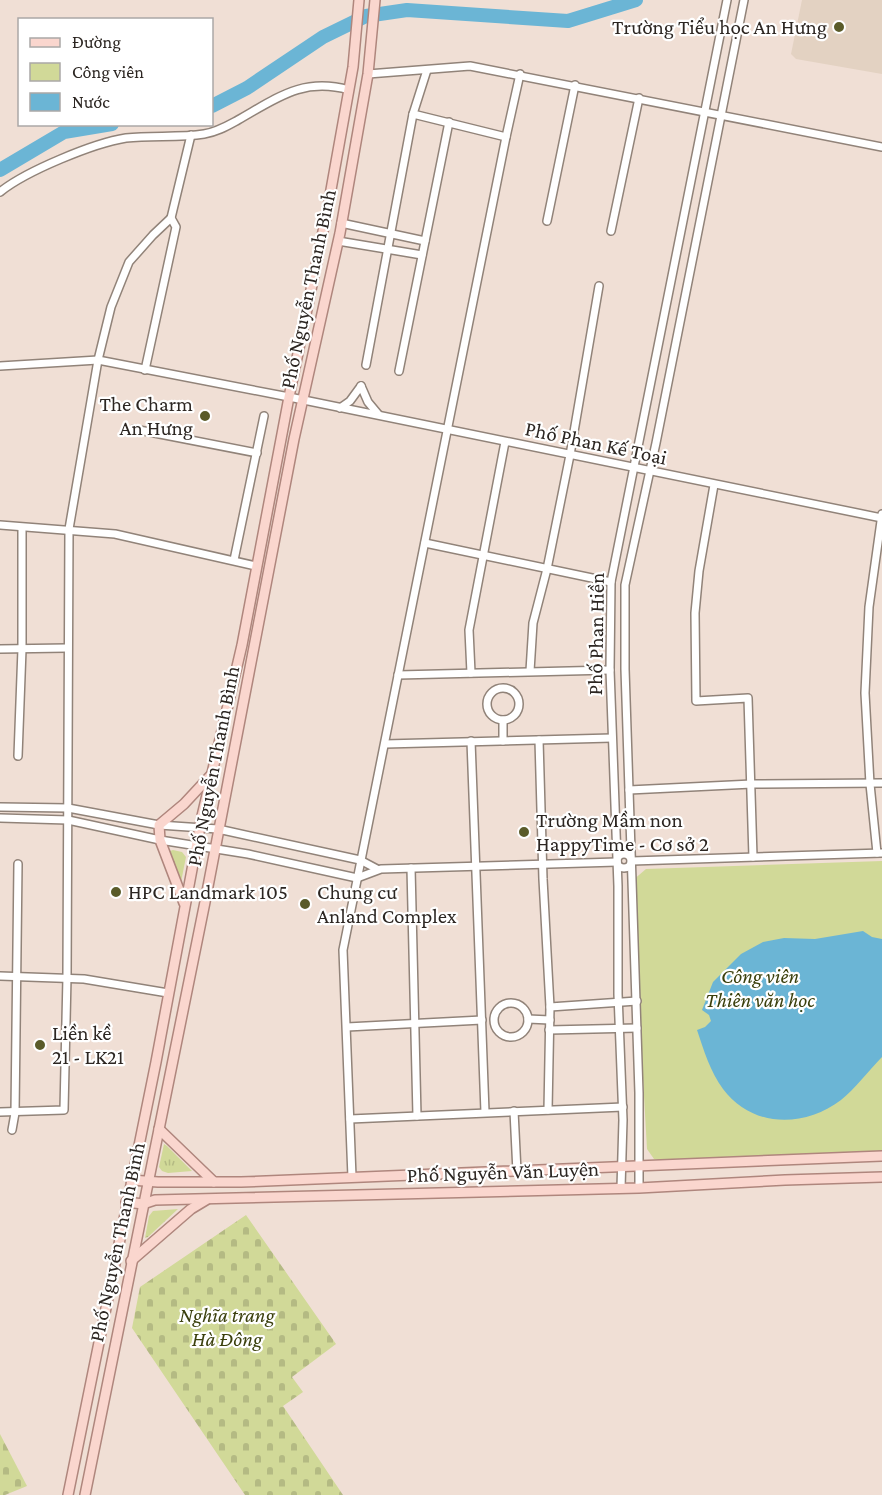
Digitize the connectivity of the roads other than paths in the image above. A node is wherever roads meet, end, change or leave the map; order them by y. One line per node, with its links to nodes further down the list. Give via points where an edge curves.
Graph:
1 (359, 0): 9 (main road, Phố Nguyễn Thanh Bình)
2 (375, 0): 6 (main road, Phố Nguyễn Thanh Bình)
3 (727, 0): 11 (street, Phố Phan Hiền)
4 (744, 0): 13 (street, Phố Phan Hiền)
5 (427, 70): 6 (street); 7 (street, via 470,66); 12 (street)
6 (368, 74): 21 (main road, Phố Nguyễn Thanh Bình)
7 (520, 74): 8 (street); 16 (street)
8 (575, 85): 10 (street); 20 (street)
9 (349, 90): 15 (street, via 333,85 300,89 221,129); 34 (main road, Phố Nguyễn Thanh Bình)
10 (639, 98): 11 (street); 22 (street)
11 (706, 111): 13 (street); 44 (street, Phố Phan Hiền)
12 (413, 114): 14 (street); 23 (street)
13 (722, 114): 17 (street); 45 (street, Phố Phan Hiền)
14 (449, 122): 16 (street); 25 (street)
15 (191, 135): 18 (street, via 124,138 31,172); 19 (street)
16 (506, 137): 40 (street)
17 (882, 147)
18 (0, 192)
19 (171, 218): 29 (street, via 126,266); 32 (street, via 176,226)
20 (547, 221)
21 (341, 223): 23 (street); 24 (main road, Phố Nguyễn Thanh Bình)
22 (611, 231)
23 (392, 234): 25 (street); 26 (street)
24 (338, 241): 26 (street); 35 (main road, Phố Nguyễn Thanh Bình)
25 (424, 241): 27 (street)
26 (388, 248): 27 (street); 30 (street)
27 (422, 255): 33 (street)
28 (599, 285): 43 (street)
29 (98, 360): 31 (street, Phố Phan Kế Toại); 32 (street, Phố Phan Kế Toại); 50 (street)
30 (366, 365)
31 (0, 366)
32 (145, 370): 34 (street, Phố Phan Kế Toại)
33 (399, 371)
34 (289, 397): 35 (street, Phố Phan Kế Toại); 54 (main road, Phố Nguyễn Thanh Bình)
35 (303, 401): 36 (street, Phố Phan Kế Toại); 84 (main road, Phố Nguyễn Thanh Bình)
36 (340, 408): 38 (street, Phố Phan Kế Toại); 38 (street, via 361,386)
37 (264, 416): 42 (street)
38 (379, 416): 40 (street, Phố Phan Kế Toại)
39 (134, 429): 42 (street)
40 (448, 430): 41 (street, Phố Phan Kế Toại); 51 (street)
41 (505, 442): 43 (street, Phố Phan Kế Toại); 52 (street)
42 (257, 453): 53 (street)
43 (570, 455): 44 (street, Phố Phan Kế Toại); 55 (street)
44 (634, 468): 45 (street, Phố Phan Kế Toại); 56 (street, Phố Phan Hiền)
45 (650, 471): 46 (street, Phố Phan Kế Toại); 77 (street, Phố Phan Hiền, via 625,585)
46 (714, 485): 47 (street, Phố Phan Kế Toại); 75 (street, via 695,613 696,700 748,698)
47 (882, 517): 76 (street, via 869,607 865,693)
48 (0, 525): 49 (street)
49 (22, 528): 50 (street); 59 (street)
50 (69, 529): 53 (street, via 115,534); 57 (street)
51 (425, 543): 52 (street); 64 (street)
52 (482, 555): 55 (street); 62 (street, via 469,630)
53 (234, 560): 54 (street)
54 (256, 566): 73 (main road, Phố Nguyễn Thanh Bình)
55 (547, 569): 56 (street); 61 (street, via 533,622)
56 (611, 582): 60 (street, Phố Phan Hiền)
57 (67, 648): 59 (street); 79 (street)
58 (0, 649): 59 (street)
59 (22, 649): 72 (street)
60 (610, 670): 61 (street); 67 (street, Phố Phan Hiền)
61 (530, 671): 63 (street)
62 (471, 673): 63 (street); 64 (street)
63 (501, 673): 65 (street)
64 (399, 675): 71 (street)
65 (503, 688): 66 (street, via 516,693 520,703 517,713); 66 (street, via 488,695 486,706 490,715)
66 (503, 720): 70 (street)
67 (612, 738): 68 (street); 92 (street, Phố Phan Hiền)
68 (539, 740): 70 (street); 94 (street)
69 (471, 741): 70 (street); 71 (street); 95 (street)
70 (503, 741)
71 (385, 744): 90 (street)
72 (18, 756)
73 (212, 774): 82 (main road); 83 (main road, Phố Nguyễn Thanh Bình)
74 (882, 783): 76 (street)
75 (752, 784): 76 (street); 77 (street); 89 (street)
76 (870, 784): 88 (street)
77 (629, 790): 91 (street, Phố Phan Hiền)
78 (0, 807): 79 (street)
79 (68, 808): 81 (street); 82 (street)
80 (0, 818): 81 (street)
81 (68, 820): 85 (street); 102 (street)
82 (159, 825): 83 (street); 85 (main road)
83 (200, 829): 84 (street); 86 (main road, Phố Nguyễn Thanh Bình)
84 (218, 830): 87 (main road, Phố Nguyễn Thanh Bình); 90 (street)
85 (160, 840): 86 (street); 99 (main road)
86 (197, 846): 87 (street); 99 (main road, Phố Nguyễn Thanh Bình)
87 (214, 848): 98 (street); 123 (main road, Phố Nguyễn Thanh Bình)
88 (880, 853): 89 (street)
89 (753, 857): 91 (street)
90 (360, 860): 97 (street); 98 (street)
91 (632, 861): 92 (street, via 623,869); 104 (street, Phố Phan Hiền)
92 (617, 862): 94 (street); 105 (street, Phố Phan Hiền)
93 (18, 864): 101 (street)
94 (543, 864): 95 (street); 106 (street)
95 (477, 866): 96 (street); 108 (street)
96 (411, 868): 97 (street); 110 (street)
97 (377, 869): 98 (street)
98 (357, 878): 111 (street, via 343,950)
99 (185, 906): 103 (main road, Phố Nguyễn Thanh Bình)
100 (0, 976): 101 (street)
101 (17, 976): 102 (street); 120 (street)
102 (67, 977): 103 (street); 120 (street, via 64,1110)
103 (168, 993): 131 (main road, Phố Nguyễn Thanh Bình)
104 (636, 1001): 105 (street); 112 (street, Phố Phan Hiền)
105 (619, 1004): 106 (street); 114 (street, Phố Phan Hiền)
106 (550, 1007): 109 (street)
107 (528, 1019): 107 (street, via 525,1009 515,1003 504,1004 493,1021 497,1032 506,1038 517,1037 526,1030); 109 (street)
108 (482, 1020): 110 (street); 119 (street)
109 (550, 1020): 113 (street)
110 (416, 1022): 111 (street); 121 (street)
111 (346, 1027): 122 (street)
112 (637, 1028): 114 (street); 127 (street, Phố Phan Hiền)
113 (549, 1030): 114 (street); 116 (street)
114 (620, 1030): 115 (street, Phố Phan Hiền)
115 (623, 1107): 116 (street); 126 (street, Phố Phan Hiền)
116 (548, 1110): 117 (street)
117 (514, 1111): 119 (street); 128 (street)
118 (0, 1112): 120 (street)
119 (484, 1112): 121 (street)
120 (15, 1113): 124 (street)
121 (417, 1116): 122 (street)
122 (350, 1119): 129 (street)
123 (159, 1129): 132 (main road, Phố Nguyễn Thanh Bình); 133 (main road)
124 (12, 1130)
125 (882, 1156): 127 (main road, Phố Nguyễn Văn Luyện)
126 (622, 1167): 127 (main road, Phố Nguyễn Văn Luyện); 128 (main road, Phố Nguyễn Văn Luyện); 134 (street, Phố Phan Hiền)
127 (639, 1167): 135 (street, Phố Phan Hiền)
128 (517, 1172): 129 (main road, Phố Nguyễn Văn Luyện)
129 (352, 1177): 133 (main road, Phố Nguyễn Văn Luyện)
130 (882, 1177): 135 (main road, Phố Nguyễn Văn Luyện)
131 (131, 1180): 132 (main road, Phố Nguyễn Văn Luyện); 137 (main road, Phố Nguyễn Thanh Bình)
132 (148, 1182): 133 (main road, Phố Nguyễn Văn Luyện); 138 (main road, Phố Nguyễn Thanh Bình)
133 (214, 1182)
134 (621, 1188): 135 (main road, Phố Nguyễn Văn Luyện); 136 (main road, Phố Nguyễn Văn Luyện)
135 (639, 1188)
136 (207, 1199): 138 (main road, Phố Nguyễn Văn Luyện, via 155,1200); 139 (main road)
137 (126, 1202): 138 (main road, Phố Nguyễn Văn Luyện); 140 (main road, Phố Nguyễn Thanh Bình)
138 (143, 1204): 139 (main road, Phố Nguyễn Thanh Bình)
139 (131, 1261): 141 (main road, Phố Nguyễn Thanh Bình)
140 (68, 1495)
141 (85, 1495)

